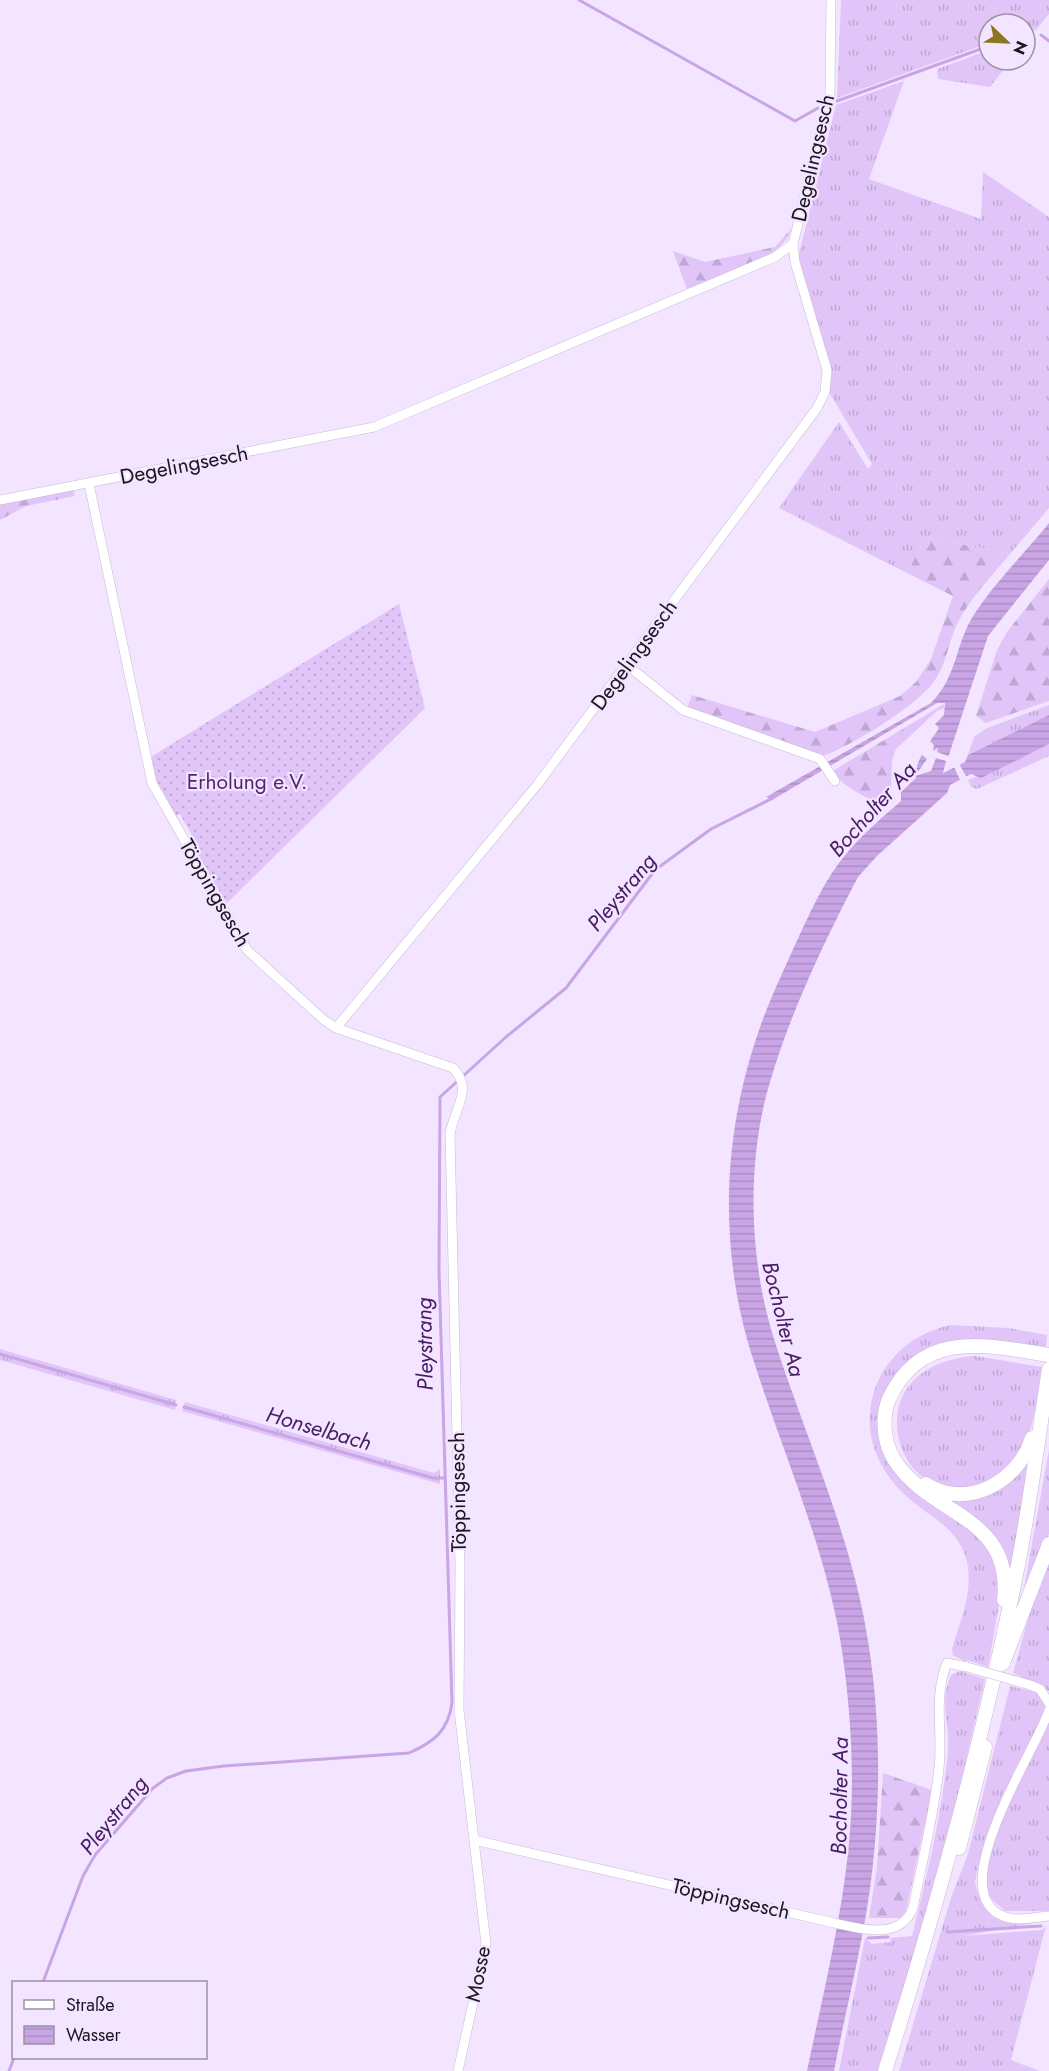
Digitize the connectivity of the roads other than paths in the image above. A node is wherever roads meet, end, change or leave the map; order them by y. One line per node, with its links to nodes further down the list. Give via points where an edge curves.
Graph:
1 (831, 0): 2 (street, Degelingsesch, via 830,94)
2 (793, 244): 3 (street, Degelingsesch, via 775,257 374,427); 5 (street, Degelingsesch, via 827,370 825,392)
3 (89, 484): 4 (street, Degelingsesch); 7 (street, Töppingsesch, via 152,783 247,951)
4 (1, 498)
5 (627, 665): 6 (street, via 683,710 821,761); 7 (street, Degelingsesch, via 537,785)
6 (836, 781)
7 (336, 1028): 18 (street, Töppingsesch, via 453,1068 461,1076 464,1088 450,1134 460,1567 459,1710)
8 (1016, 1353): 9 (highway); 10 (highway); 11 (highway, via 966,1351 937,1359 915,1371 896,1400 891,1431 902,1463 918,1479 937,1490 968,1494 988,1489 1019,1466 1029,1448); 15 (highway, via 965,1346 923,1356 896,1386 887,1404 884,1424 894,1459 905,1474 979,1528 1003,1563 1004,1598)
9 (1049, 1355)
10 (1049, 1361)
11 (1049, 1370): 15 (highway, via 1017,1574)
12 (1049, 1414): 14 (highway, via 1023,1575)
13 (1049, 1545): 14 (highway)
14 (1003, 1665): 22 (highway, via 952,1874)
15 (990, 1694): 21 (highway, via 922,1954)
16 (1049, 1703): 18 (street, Töppingsesch, bridge, via 1040,1689 947,1662 938,1704 939,1767 913,1908 902,1925 867,1930)
17 (1049, 1710): 19 (street, via 1012,1783 982,1876 985,1901 993,1911 1006,1918)
18 (474, 1840): 20 (street, Mosse, via 486,1944)
19 (1049, 1916)
20 (458, 2071)
21 (885, 2071)
22 (893, 2071)

